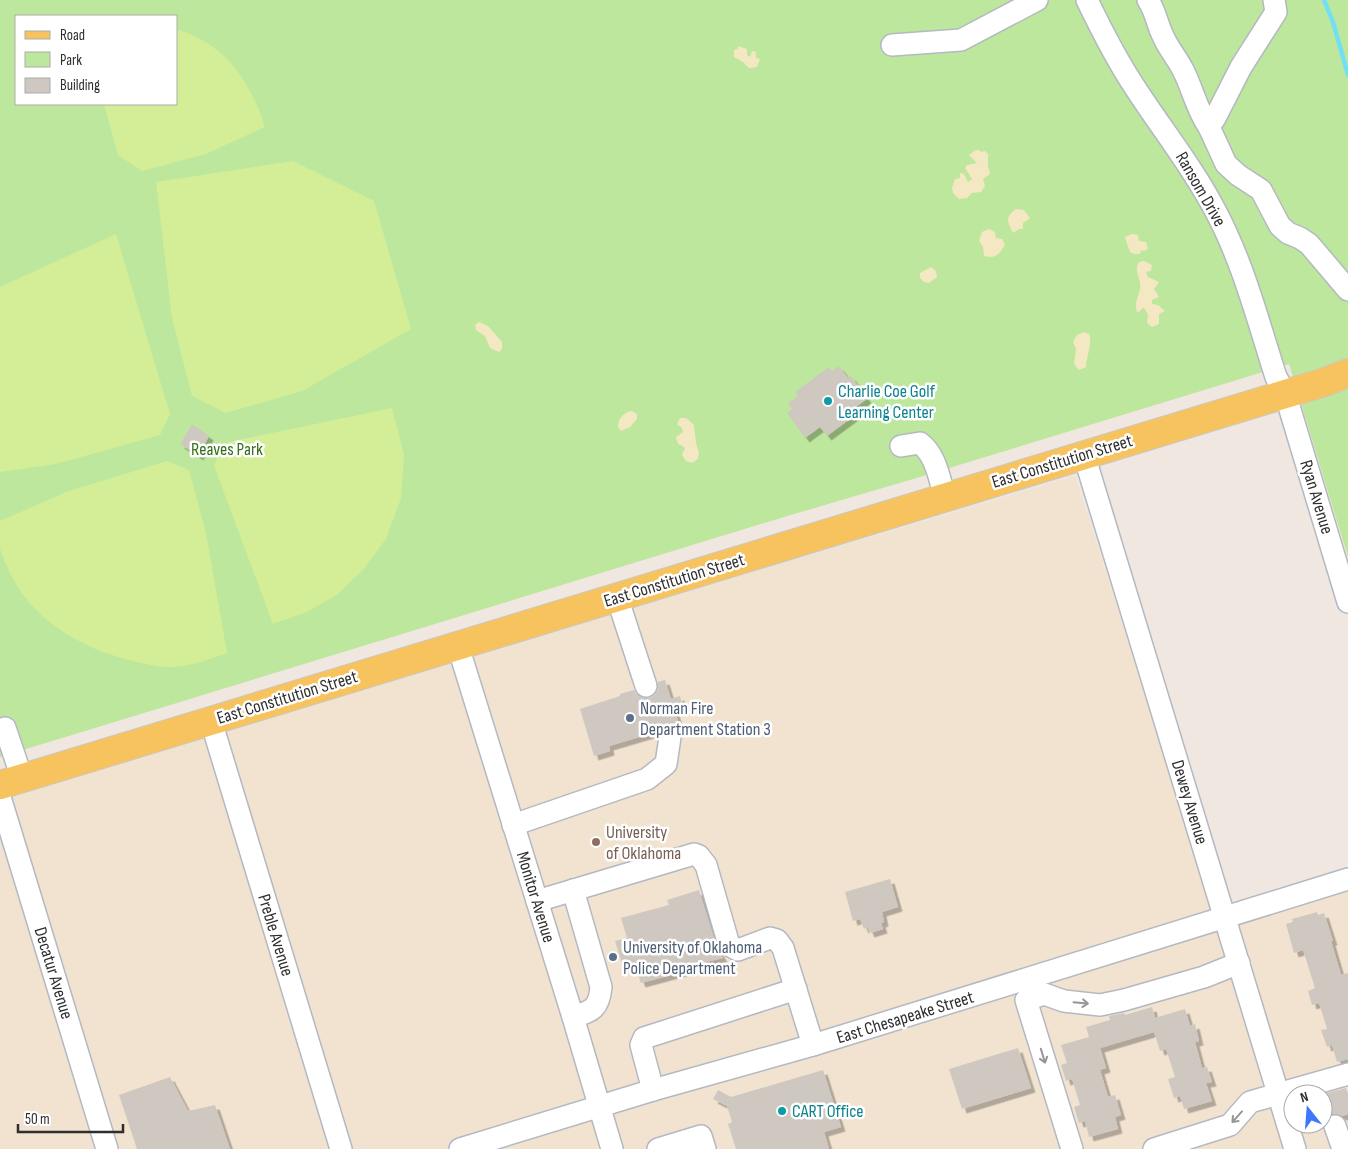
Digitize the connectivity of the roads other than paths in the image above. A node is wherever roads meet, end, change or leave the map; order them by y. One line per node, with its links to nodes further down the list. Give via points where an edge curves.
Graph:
1 (1037, 0): 5 (street, via 961,40)
2 (1087, 0): 9 (street, Ransom Drive, via 1133,85 1190,167 1215,210 1235,251 1276,377)
3 (1148, 0): 6 (street)
4 (1274, 0): 6 (street, via 1276,12)
5 (892, 45)
6 (1208, 127): 7 (street, via 1226,164 1238,176 1262,190 1280,226)
7 (1316, 252)
8 (1348, 373): 9 (main road, East Constitution Street)
9 (1285, 393): 11 (main road, East Constitution Street); 14 (street, Ryan Avenue)
10 (900, 446): 12 (street, via 920,443 926,448 935,463)
11 (1084, 455): 12 (main road, East Constitution Street); 26 (street, Dewey Avenue)
12 (945, 497): 13 (main road, East Constitution Street)
13 (617, 597): 15 (main road, East Constitution Street); 16 (street)
14 (1348, 602)
15 (458, 646): 17 (main road, East Constitution Street); 22 (street, Monitor Avenue)
16 (646, 686)
17 (210, 720): 20 (main road, East Constitution Street); 38 (street, Preble Avenue)
18 (0, 730): 20 (street, via 5,728)
19 (670, 737): 22 (street, via 666,764 647,779)
20 (11, 782)
21 (0, 797): 37 (street, Decatur Avenue)
22 (513, 825): 25 (street, Monitor Avenue)
23 (1348, 880): 26 (street, East Chesapeake Street)
24 (573, 890): 25 (street); 29 (street, via 694,854 699,856 706,865 730,945 738,950 770,938 777,940 784,948); 30 (street, via 601,987 600,1001 591,1011)
25 (537, 901): 30 (street, Monitor Avenue)
26 (1225, 917): 27 (street, Dewey Avenue); 28 (street, East Chesapeake Street)
27 (1239, 963): 28 (street, one-way to 27, via 1064,1001 1100,1005 1204,977); 34 (street, Dewey Avenue)
28 (1031, 988): 31 (street, East Chesapeake Street); 43 (street, one-way to 43, via 1026,1000)
29 (796, 989): 31 (street); 33 (street, via 644,1038 641,1044)
30 (573, 1017): 35 (street, Monitor Avenue)
31 (812, 1045): 33 (street, East Chesapeake Street)
32 (1348, 1074): 34 (street)
33 (653, 1090): 35 (street, East Chesapeake Street)
34 (1278, 1093): 44 (street, one-way to 44, via 1250,1102 1230,1125); 45 (street, Dewey Avenue)
35 (598, 1107): 39 (street, East Chesapeake Street); 40 (street, Monitor Avenue)
36 (1335, 1126): 46 (street)
37 (107, 1149)
38 (341, 1149)
39 (460, 1149)
40 (612, 1149)
41 (661, 1149): 42 (street, via 701,1136)
42 (705, 1149)
43 (1072, 1149)
44 (1154, 1149)
45 (1295, 1149)
46 (1343, 1149)

